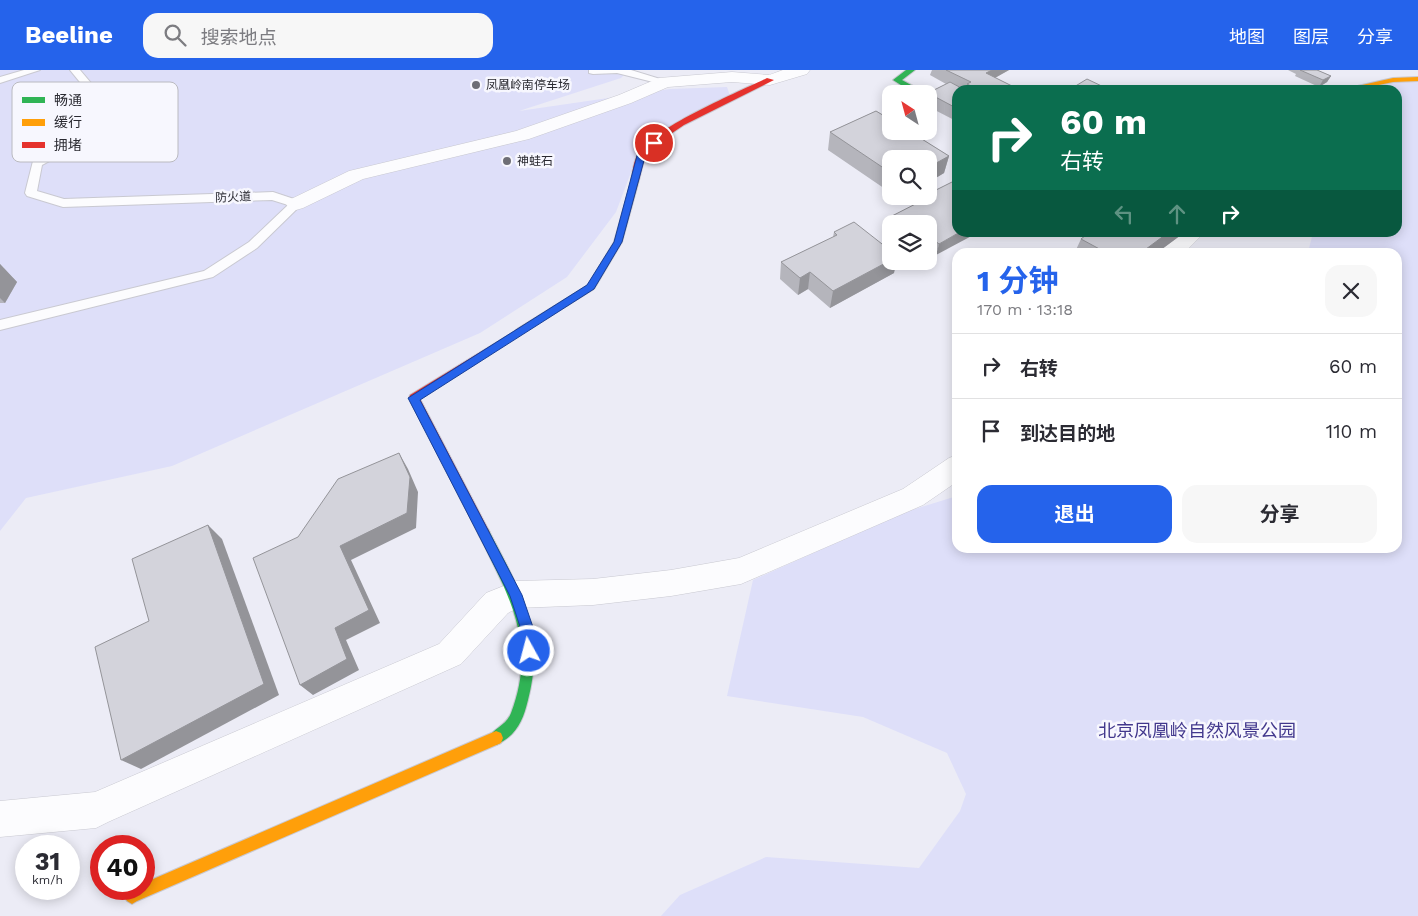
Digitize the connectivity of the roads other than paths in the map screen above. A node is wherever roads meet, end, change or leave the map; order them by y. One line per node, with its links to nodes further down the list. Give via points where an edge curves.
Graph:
1 (35, 70): 8 (lane)
2 (75, 70): 10 (lane, 防火道)
3 (618, 70): 6 (lane); 11 (lane)
4 (801, 70): 9 (street)
5 (911, 70): 12 (street, via 897,80)
6 (593, 71)
7 (1418, 79): 13 (street)
8 (0, 80)
9 (770, 80): 11 (street, via 732,78); 20 (street, via 692,118 642,152 618,242 590,287 414,398)
10 (85, 82)
11 (665, 82): 15 (street, via 522,135 356,175)
12 (905, 85)
13 (1368, 85)
14 (39, 162): 15 (lane, 防火道, via 32,192 64,203 273,196)
15 (296, 204): 18 (lane, via 253,245 208,274)
16 (1189, 237): 17 (street)
17 (1177, 248)
18 (0, 325)
19 (952, 470): 20 (street, via 912,497 741,571 603,591)
20 (516, 595): 21 (street, via 497,602 450,654 96,810); 22 (street, via 529,636 529,679 514,725 504,735)
21 (0, 820)
22 (155, 886)

